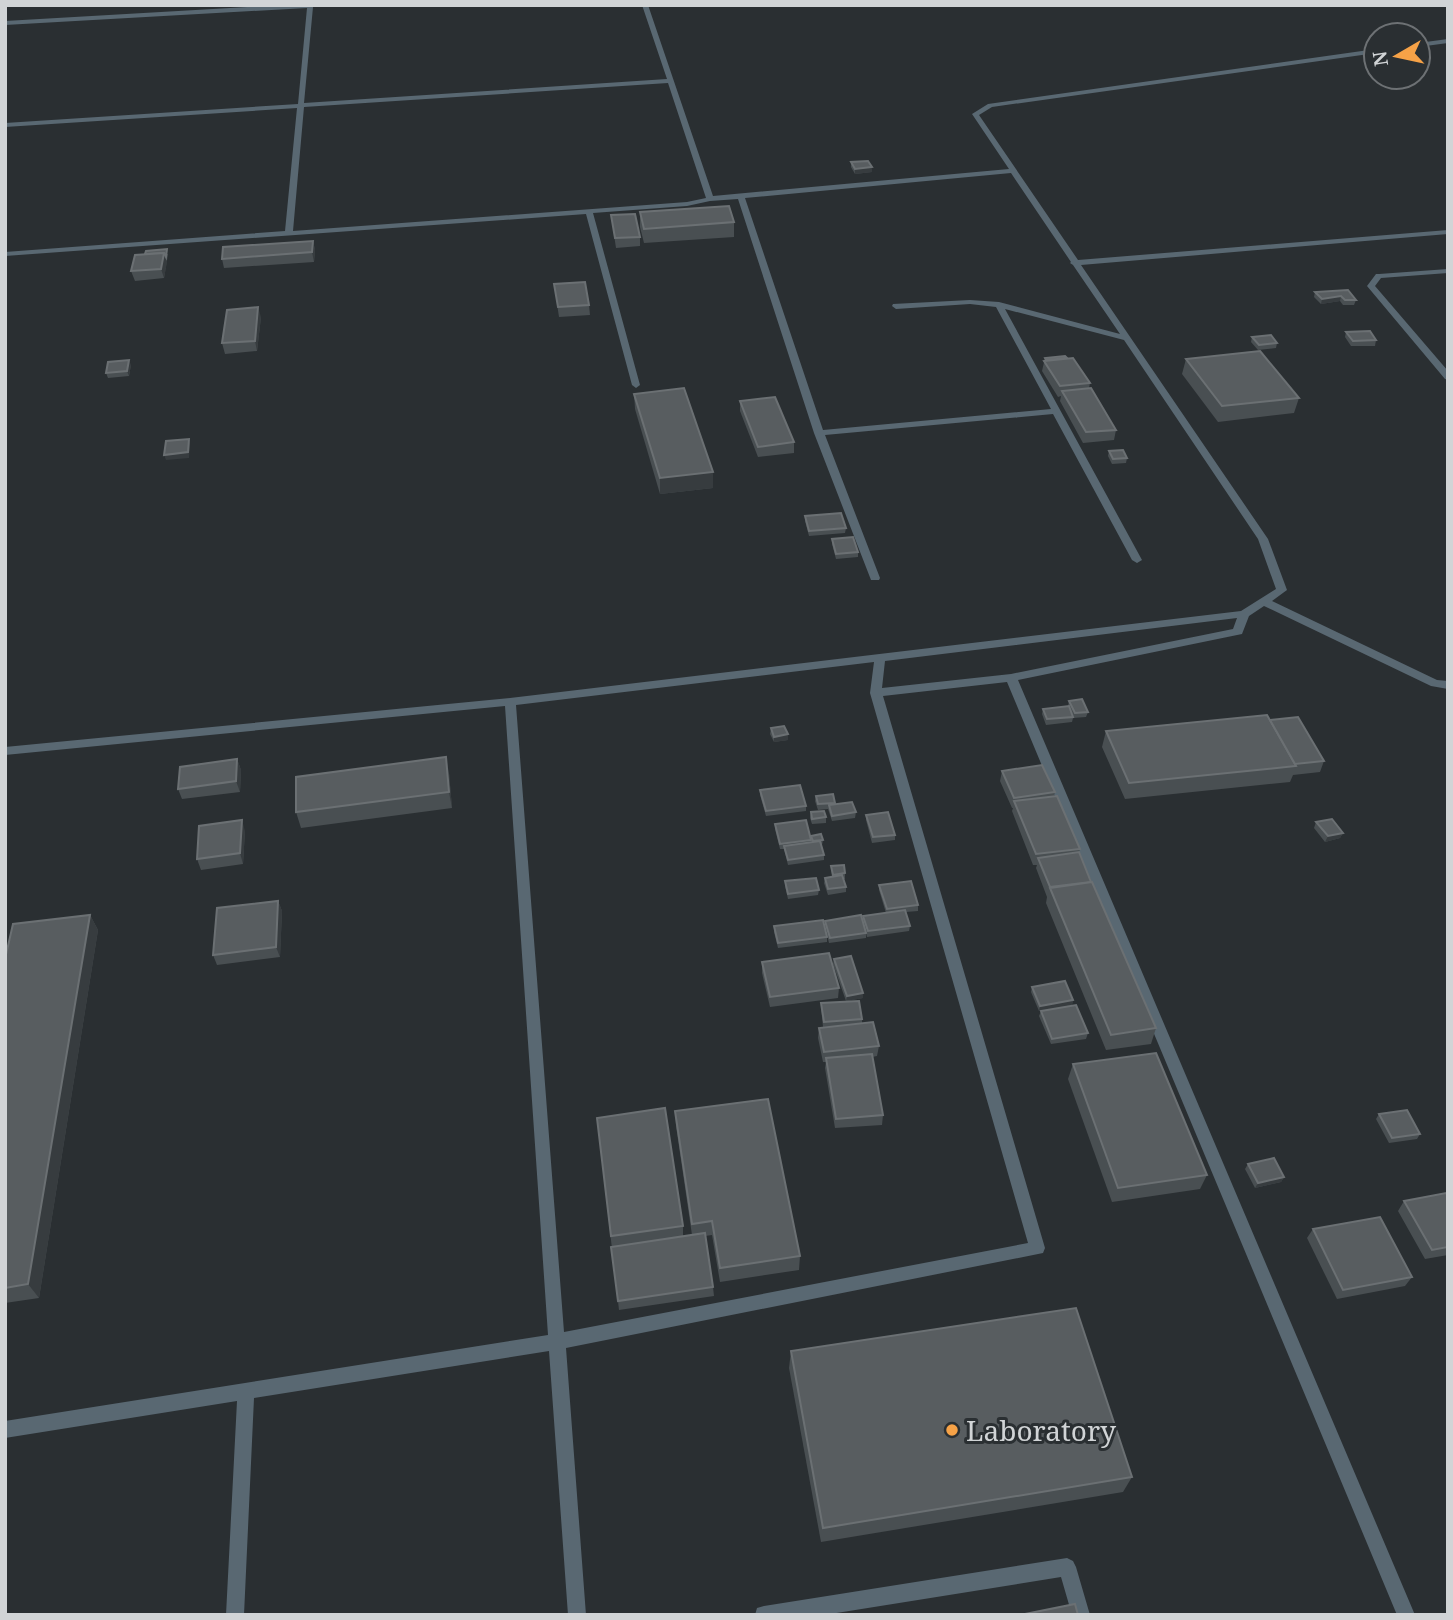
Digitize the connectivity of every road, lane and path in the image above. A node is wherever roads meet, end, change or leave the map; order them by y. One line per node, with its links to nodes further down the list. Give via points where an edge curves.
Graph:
1 (320, 5): 3 (lane)
2 (645, 5): 7 (lane)
3 (310, 6): 4 (lane); 8 (lane)
4 (260, 7): 5 (lane)
5 (5, 23)
6 (1362, 53): 10 (lane, via 990,105 975,114)
7 (670, 81): 8 (lane); 12 (lane)
8 (300, 105): 9 (lane); 15 (lane)
9 (5, 125)
10 (1012, 171): 11 (lane); 17 (lane)
11 (741, 196): 12 (lane); 25 (lane)
12 (710, 199): 13 (lane)
13 (589, 211): 15 (lane); 23 (lane)
14 (1448, 232): 17 (lane)
15 (289, 233): 16 (lane)
16 (5, 254)
17 (1074, 263): 21 (lane)
18 (1448, 271): 22 (lane, via 1379,276 1371,286)
19 (999, 305): 20 (lane); 21 (lane); 24 (lane)
20 (896, 306)
21 (1125, 338): 28 (lane, via 1263,539 1282,590)
22 (1448, 377)
23 (636, 385)
24 (1056, 411): 25 (lane); 26 (lane)
25 (819, 433): 27 (lane)
26 (1137, 560)
27 (875, 578)
28 (1264, 602): 29 (lane); 32 (lane, via 1434,683)
29 (1244, 614): 30 (lane); 31 (lane, via 1238,632)
30 (880, 658): 33 (lane); 34 (lane)
31 (1011, 678): 33 (lane); 43 (lane)
32 (1448, 685)
33 (876, 693): 36 (lane, via 1037,1248)
34 (510, 702): 35 (lane); 36 (lane)
35 (5, 751)
36 (559, 1340): 37 (lane); 40 (lane)
37 (246, 1392): 38 (lane); 39 (lane)
38 (5, 1430)
39 (235, 1615)
40 (577, 1615)
41 (764, 1615): 42 (lane, via 1067,1567)
42 (1081, 1615)
43 (1406, 1615)

